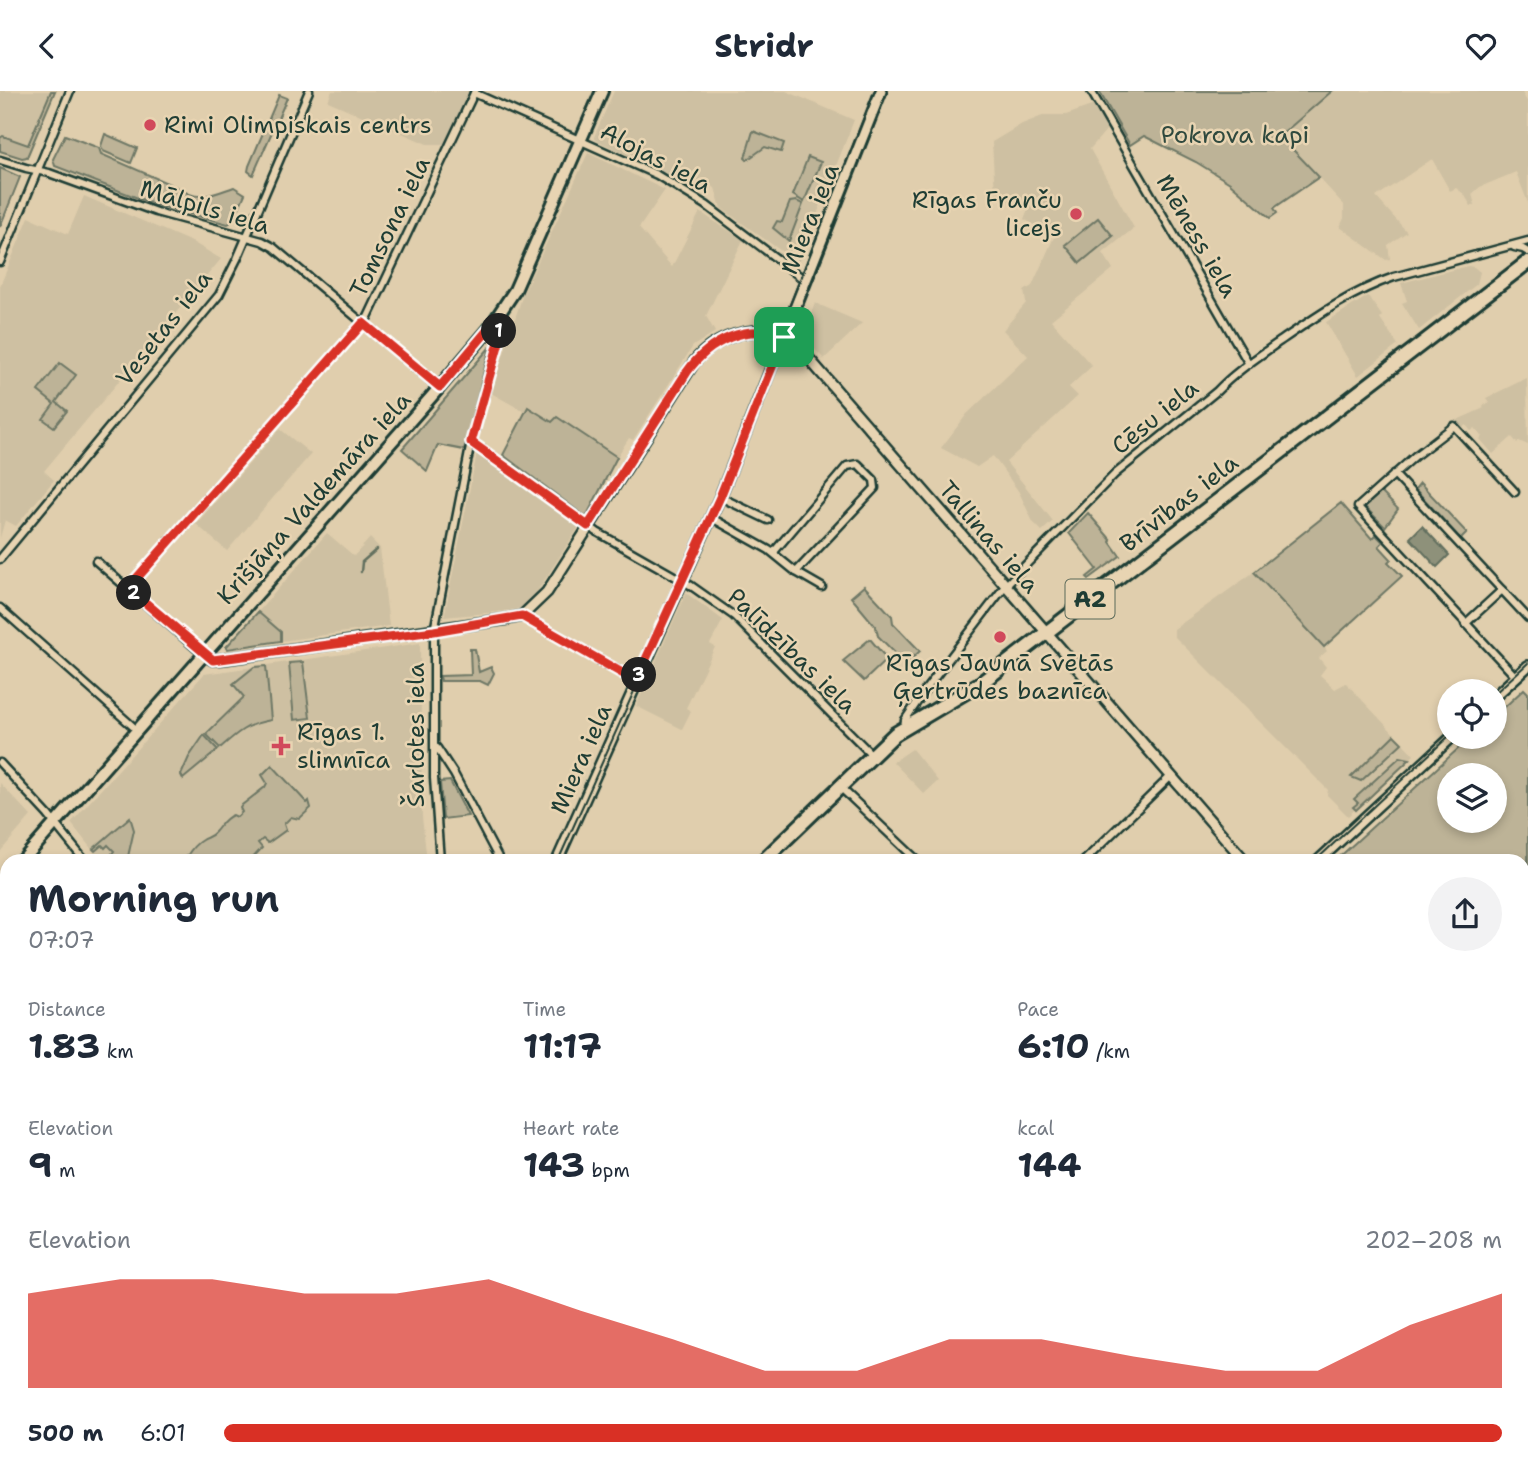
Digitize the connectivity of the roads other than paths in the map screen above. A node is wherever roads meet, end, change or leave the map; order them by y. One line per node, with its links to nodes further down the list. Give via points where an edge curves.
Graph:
1 (70, 91): 9 (street)
2 (309, 91): 10 (street, Vesetas iela)
3 (602, 91): 7 (main road, Krišjāņa Valdemāra iela)
4 (881, 91): 16 (street, Miera iela)
5 (1091, 91): 20 (street, Mēness iela)
6 (474, 92): 7 (street, Alojas iela); 17 (street, Tomsona iela)
7 (580, 140): 16 (street, Alojas iela, via 684,191); 18 (main road, Krišjāņa Valdemāra iela, via 514,290)
8 (0, 160): 9 (street, Mālpils iela)
9 (37, 170): 10 (street, Mālpils iela, via 132,205); 14 (street)
10 (246, 237): 17 (street, Mālpils iela, via 273,247); 30 (street, Vesetas iela, via 215,300)
11 (1528, 241): 12 (street, Cēsu iela)
12 (1512, 247): 13 (street); 20 (street, Cēsu iela, via 1374,284 1336,304)
13 (1528, 252)
14 (0, 262)
15 (1528, 262): 43 (highway, Brīvības iela / A2)
16 (806, 281): 19 (street, Miera iela)
17 (363, 323): 21 (street, Mālpils iela); 36 (street, Tomsona iela)
18 (492, 325): 21 (main road, Krišjāņa Valdemāra iela); 22 (street, Šarlotes iela, via 500,337)
19 (784, 337): 25 (street, Miera iela); 28 (street, via 766,331 748,333 723,340 700,354); 34 (street, Tallinas iela, via 804,353)
20 (1249, 364): 34 (street, Cēsu iela, via 1115,474)
21 (440, 387): 44 (main road, Krišjāņa Valdemāra iela)
22 (471, 442): 28 (street, Palīdzības iela); 42 (street, Šarlotes iela)
23 (1394, 474): 24 (street, via 1454,426); 37 (street); 41 (street, via 1358,507)
24 (1515, 492)
25 (720, 497): 26 (street, Miera iela); 27 (street)
26 (710, 517): 29 (street); 33 (street, Miera iela)
27 (768, 520)
28 (588, 526): 33 (street, Palīdzības iela); 39 (street, via 547,592)
29 (773, 553): 32 (street); 32 (street, via 848,466 858,464 874,480 875,488)
30 (0, 559)
31 (96, 561): 36 (street)
32 (796, 572): 35 (street)
33 (681, 580): 47 (street, Miera iela); 53 (street, Palīdzības iela, via 734,616)
34 (1005, 586): 43 (street, Tallinas iela); 49 (street, Cēsu iela, via 926,689)
35 (822, 587)
36 (128, 588): 44 (street)
37 (1502, 590): 40 (street); 41 (street)
38 (0, 608): 50 (street)
39 (522, 616): 42 (street); 47 (street)
40 (1528, 618)
41 (1465, 624): 46 (street)
42 (434, 631): 44 (street, via 224,659); 51 (street, Šarlotes iela)
43 (1045, 633): 49 (highway, Brīvības iela / A2, via 981,683); 55 (street, Tallinas iela)
44 (204, 655): 50 (main road, Krišjāņa Valdemāra iela)
45 (1527, 669): 46 (street)
46 (1516, 677): 48 (street)
47 (636, 681): 62 (street, Miera iela)
48 (1507, 685)
49 (904, 727): 53 (highway, Brīvības iela / A2)
50 (137, 730): 57 (main road, Krišjāņa Valdemāra iela)
51 (435, 746): 60 (street, Šarlotes iela); 61 (street)
52 (1439, 749): 67 (street)
53 (872, 755): 56 (highway, Brīvības iela / A2)
54 (0, 763): 57 (street)
55 (1170, 777): 65 (street); 66 (street, Tallinas iela)
56 (840, 787): 63 (highway, Brīvības iela / A2); 64 (street)
57 (55, 824): 58 (main road, Krišjāņa Valdemāra iela); 59 (street)
58 (28, 854)
59 (79, 854)
60 (439, 854)
61 (496, 854)
62 (560, 854)
63 (770, 854)
64 (911, 854)
65 (1091, 854)
66 (1239, 854)
67 (1326, 854)

